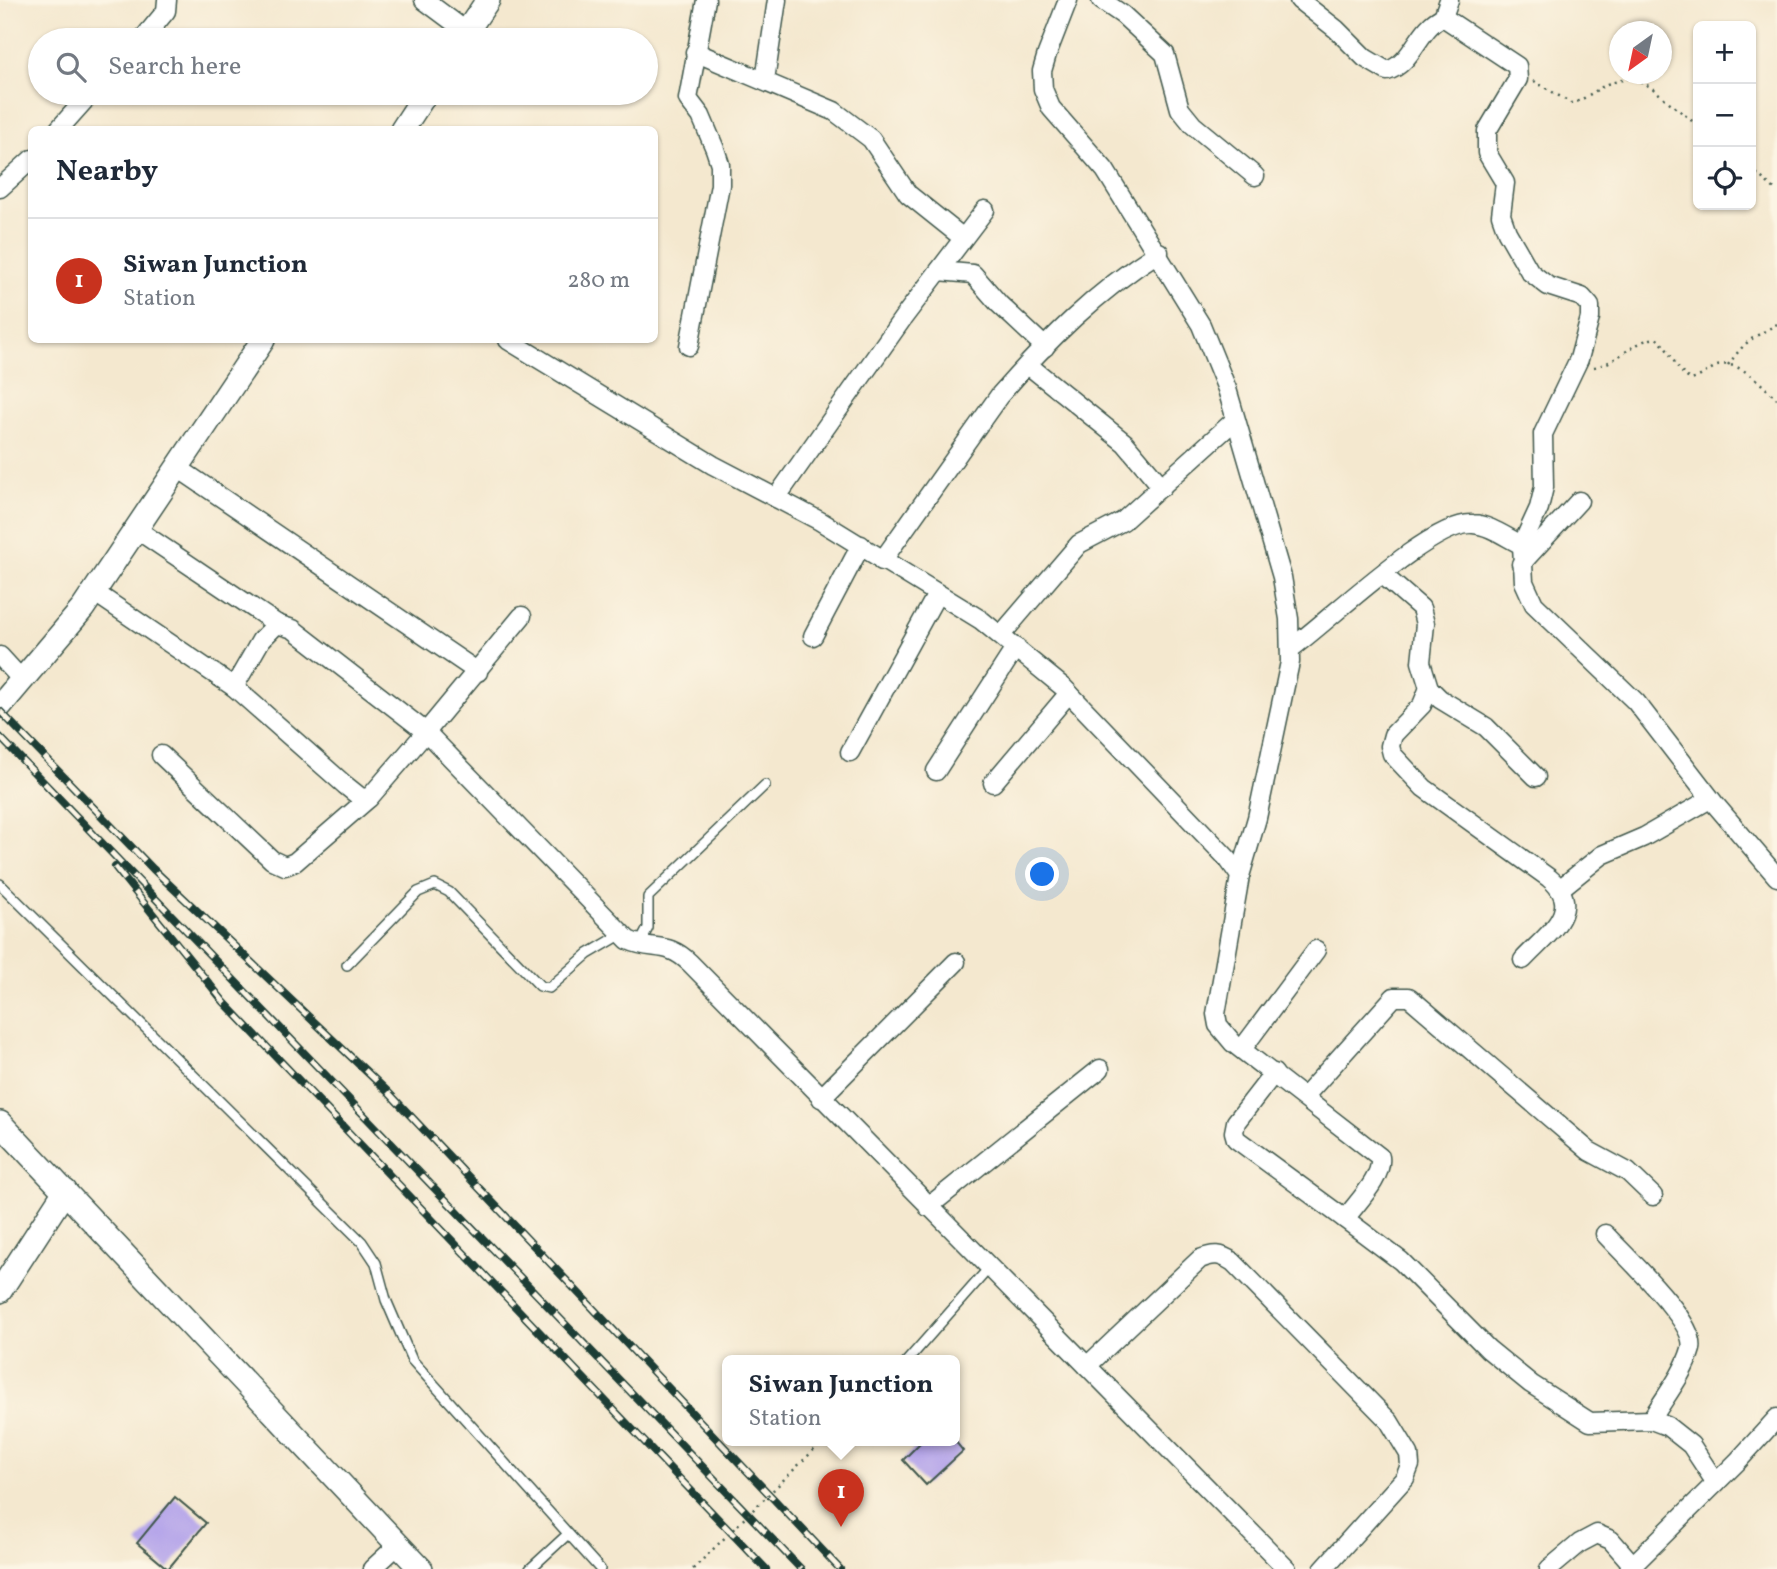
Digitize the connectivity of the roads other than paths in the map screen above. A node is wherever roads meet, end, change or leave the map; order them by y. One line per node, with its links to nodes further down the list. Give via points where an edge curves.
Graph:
1 (167, 0): 10 (street, via 166,11)
2 (424, 0): 11 (street)
3 (488, 0): 12 (street)
4 (706, 0): 13 (street)
5 (777, 0): 14 (street)
6 (1068, 0): 24 (street, via 1042,71 1043,89 1051,108 1105,170)
7 (1101, 0): 20 (street, via 1165,54 1180,109 1193,125)
8 (1299, 0): 9 (street, via 1365,58 1387,71 1405,61)
9 (1446, 8): 38 (street, via 1510,59 1520,73 1487,131 1487,153 1505,183 1502,215 1521,261 1538,280 1573,293 1590,306 1589,329 1547,420 1542,442 1542,496)
10 (152, 28)
11 (455, 28)
12 (469, 28)
13 (695, 52): 14 (street); 28 (street, via 688,99 715,149 720,185)
14 (765, 80): 23 (street, via 856,126 881,152 908,194)
15 (81, 105): 17 (street)
16 (418, 105): 18 (street)
17 (62, 126)
18 (405, 126)
19 (28, 163): 21 (street)
20 (1255, 176)
21 (0, 188)
22 (985, 210): 23 (street)
23 (963, 238): 25 (street)
24 (1159, 252): 29 (street, via 1109,285); 31 (street, via 1209,343)
25 (939, 271): 29 (street, via 973,274); 34 (street)
26 (261, 343): 32 (street)
27 (513, 343): 34 (street, via 713,466)
28 (689, 346)
29 (1045, 347): 30 (street)
30 (1028, 365): 33 (street, via 1125,443); 39 (street, via 999,396)
31 (1236, 420): 33 (street); 49 (street, via 1282,577)
32 (178, 468): 36 (street); 51 (street)
33 (1162, 487): 46 (street, via 1123,521 1079,544)
34 (776, 498): 37 (street)
35 (1579, 500): 40 (street)
36 (136, 529): 42 (street); 45 (street)
37 (861, 545): 39 (street); 47 (street)
38 (1522, 545): 40 (street); 41 (street, via 1489,528 1463,524 1432,538)
39 (882, 561): 43 (street)
40 (1521, 564): 65 (street, via 1534,604 1618,681)
41 (1383, 575): 49 (street); 54 (street, via 1421,608 1425,624 1421,662)
42 (94, 592): 52 (street); 53 (street)
43 (937, 594): 46 (street); 58 (street)
44 (522, 616): 51 (street)
45 (277, 624): 53 (street, via 261,640); 57 (street, via 293,629)
46 (1001, 635): 48 (street)
47 (813, 636)
48 (1016, 647): 55 (street); 60 (street)
49 (1290, 649): 66 (street, via 1278,723)
50 (0, 656): 52 (street)
51 (478, 672): 57 (street)
52 (22, 680): 56 (street)
53 (234, 687): 64 (street, via 345,785)
54 (1430, 688): 61 (street, via 1486,727); 69 (street, via 1422,705 1393,736 1392,754 1424,788)
55 (1069, 693): 62 (street); 66 (street)
56 (0, 706)
57 (426, 732): 64 (street); 70 (street)
58 (850, 752)
59 (161, 755): 64 (street, via 272,860 285,866)
60 (936, 771)
61 (1536, 777)
62 (993, 783)
63 (765, 785): 71 (lane, via 648,897 648,928)
64 (369, 798)
65 (1710, 799): 67 (street); 69 (street, via 1602,855)
66 (1241, 876): 76 (street, via 1216,1014 1218,1025)
67 (1777, 877)
68 (0, 884): 94 (lane, via 362,1242 376,1263 391,1314 412,1360)
69 (1561, 888): 73 (street, via 1567,901 1564,914)
70 (622, 934): 71 (street); 75 (lane, via 588,954 558,983 540,986 449,892 435,885 418,892)
71 (639, 945): 80 (street, via 676,950)
72 (1317, 950): 76 (street)
73 (1523, 960)
74 (956, 962): 80 (street)
75 (347, 965)
76 (1242, 1049): 78 (street)
77 (1100, 1069): 84 (street)
78 (1273, 1073): 79 (street); 85 (street, via 1236,1122 1236,1139)
79 (1304, 1097): 83 (street, via 1386,1005 1394,998 1409,997 1589,1151 1628,1172); 85 (street, via 1380,1157 1376,1175)
80 (821, 1098): 84 (street)
81 (0, 1123): 82 (street)
82 (65, 1191): 88 (street); 95 (street)
83 (1653, 1196)
84 (928, 1207): 87 (street)
85 (1345, 1219): 92 (street, via 1401,1261 1508,1368 1578,1417 1601,1423)
86 (1605, 1234): 92 (street, via 1671,1306 1692,1339 1686,1361)
87 (989, 1268): 89 (lane); 90 (street)
88 (0, 1291)
89 (912, 1355)
90 (1087, 1366): 101 (street); 102 (street, via 1200,1259 1212,1254 1233,1262 1373,1402 1409,1454 1405,1478)
91 (1777, 1418): 93 (street)
92 (1651, 1420): 93 (street, via 1681,1435)
93 (1716, 1483): 96 (street)
94 (568, 1534): 99 (lane); 100 (lane)
95 (398, 1545): 97 (street); 98 (street)
96 (1631, 1567): 103 (street, via 1611,1540 1597,1534)
97 (372, 1569)
98 (421, 1569)
99 (530, 1569)
100 (600, 1569)
101 (1287, 1569)
102 (1324, 1569)
103 (1549, 1569)

